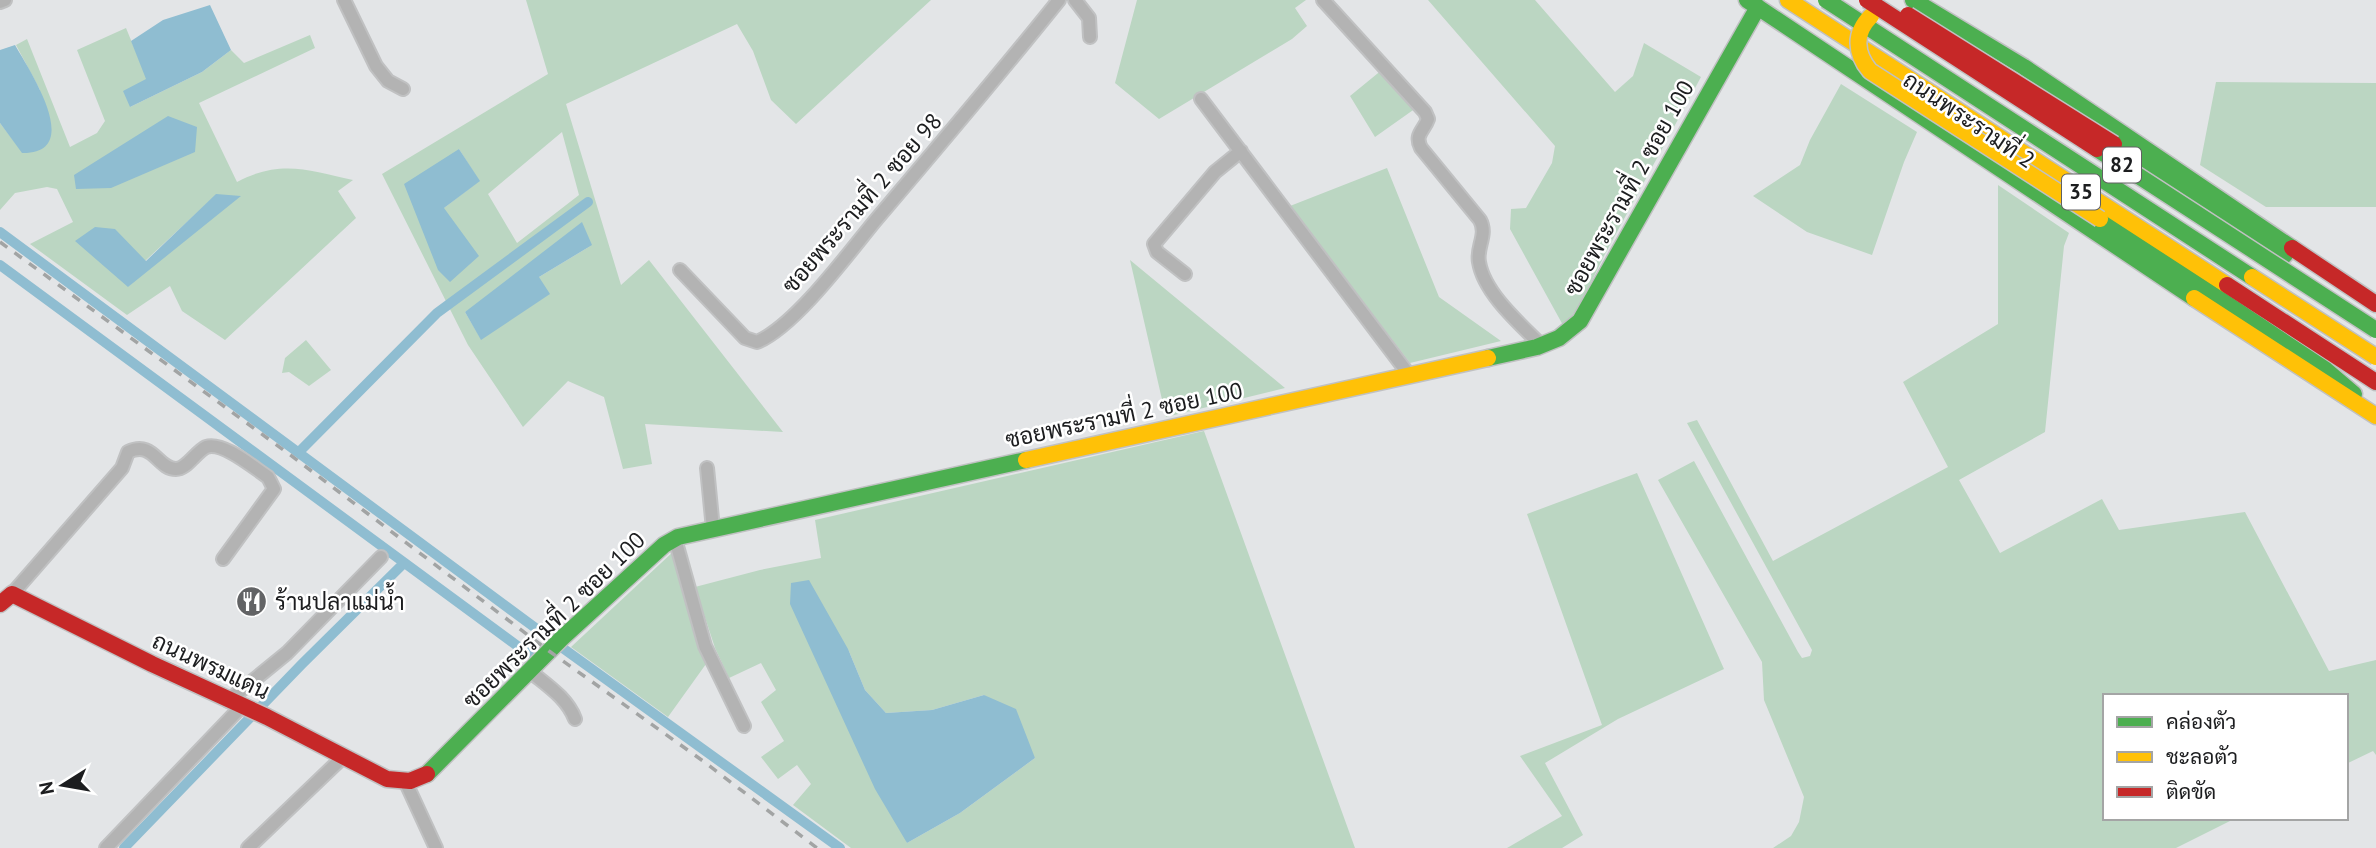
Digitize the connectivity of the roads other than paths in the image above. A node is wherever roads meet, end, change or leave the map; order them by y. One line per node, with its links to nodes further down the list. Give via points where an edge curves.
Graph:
1 (5, 0): 11 (street)
2 (344, 0): 14 (street, via 376,66 388,81)
3 (1059, 0): 17 (street, ซอยพระรามที่ 2 ซอย 98, via 815,293 769,336 757,342 745,338)
4 (1075, 0): 13 (street, via 1089,18)
5 (1323, 0): 21 (street, via 1425,112 1427,119 1417,141 1484,227 1479,264 1485,279 1498,300)
6 (1788, 0): 24 (main road, ถนนพระรามที่ 2 / 35)
7 (1826, 0): 22 (main road, 82, bridge)
8 (1860, 0): 20 (main road, ถนนพระรามที่ 2 / 35)
9 (1867, 0): 20 (main road, 82, bridge)
10 (1913, 0): 19 (main road, via 2024,67)
11 (0, 2)
12 (1752, 3): 21 (main road, ซอยพระรามที่ 2 ซอย 100, via 1580,321); 25 (main road, ถนนพระรามที่ 2 / 35)
13 (1090, 37)
14 (403, 89)
15 (1201, 99): 16 (street)
16 (1241, 150): 18 (street, via 1215,172 1154,244 1157,252); 23 (street)
17 (680, 270)
18 (1185, 274)
19 (2376, 304): 25 (main road, bridge, via 2260,239 1903,12 1884,10 1860,29 1857,49 1870,71 2326,370 2350,388)
20 (2376, 332)
21 (1541, 345): 23 (main road, ซอยพระรามที่ 2 ซอย 100)
22 (2376, 357)
23 (1410, 376): 27 (main road, ซอยพระรามที่ 2 ซอย 100)
24 (2376, 382)
25 (2371, 413)
26 (707, 468): 27 (street)
27 (713, 529): 28 (main road, ซอยพระรามที่ 2 ซอย 100)
28 (675, 539): 32 (main road, ซอยพระรามที่ 2 ซอย 100); 35 (street, via 705,646)
29 (382, 557): 33 (street, via 287,653)
30 (223, 559): 31 (street, via 274,489 273,483 218,446 206,447 177,469 136,448)
31 (6, 599): 33 (main road, ถนนพรมแดน)
32 (531, 671): 34 (street, via 565,701); 37 (main road, ซอยพระรามที่ 2 ซอย 100, via 431,772)
33 (247, 709): 36 (main road, ถนนพรมแดน); 38 (street)
34 (575, 719)
35 (744, 726)
36 (342, 758): 37 (main road, ถนนพรมแดน); 39 (street)
37 (407, 783): 40 (street)
38 (106, 848)
39 (248, 848)
40 (436, 848)

